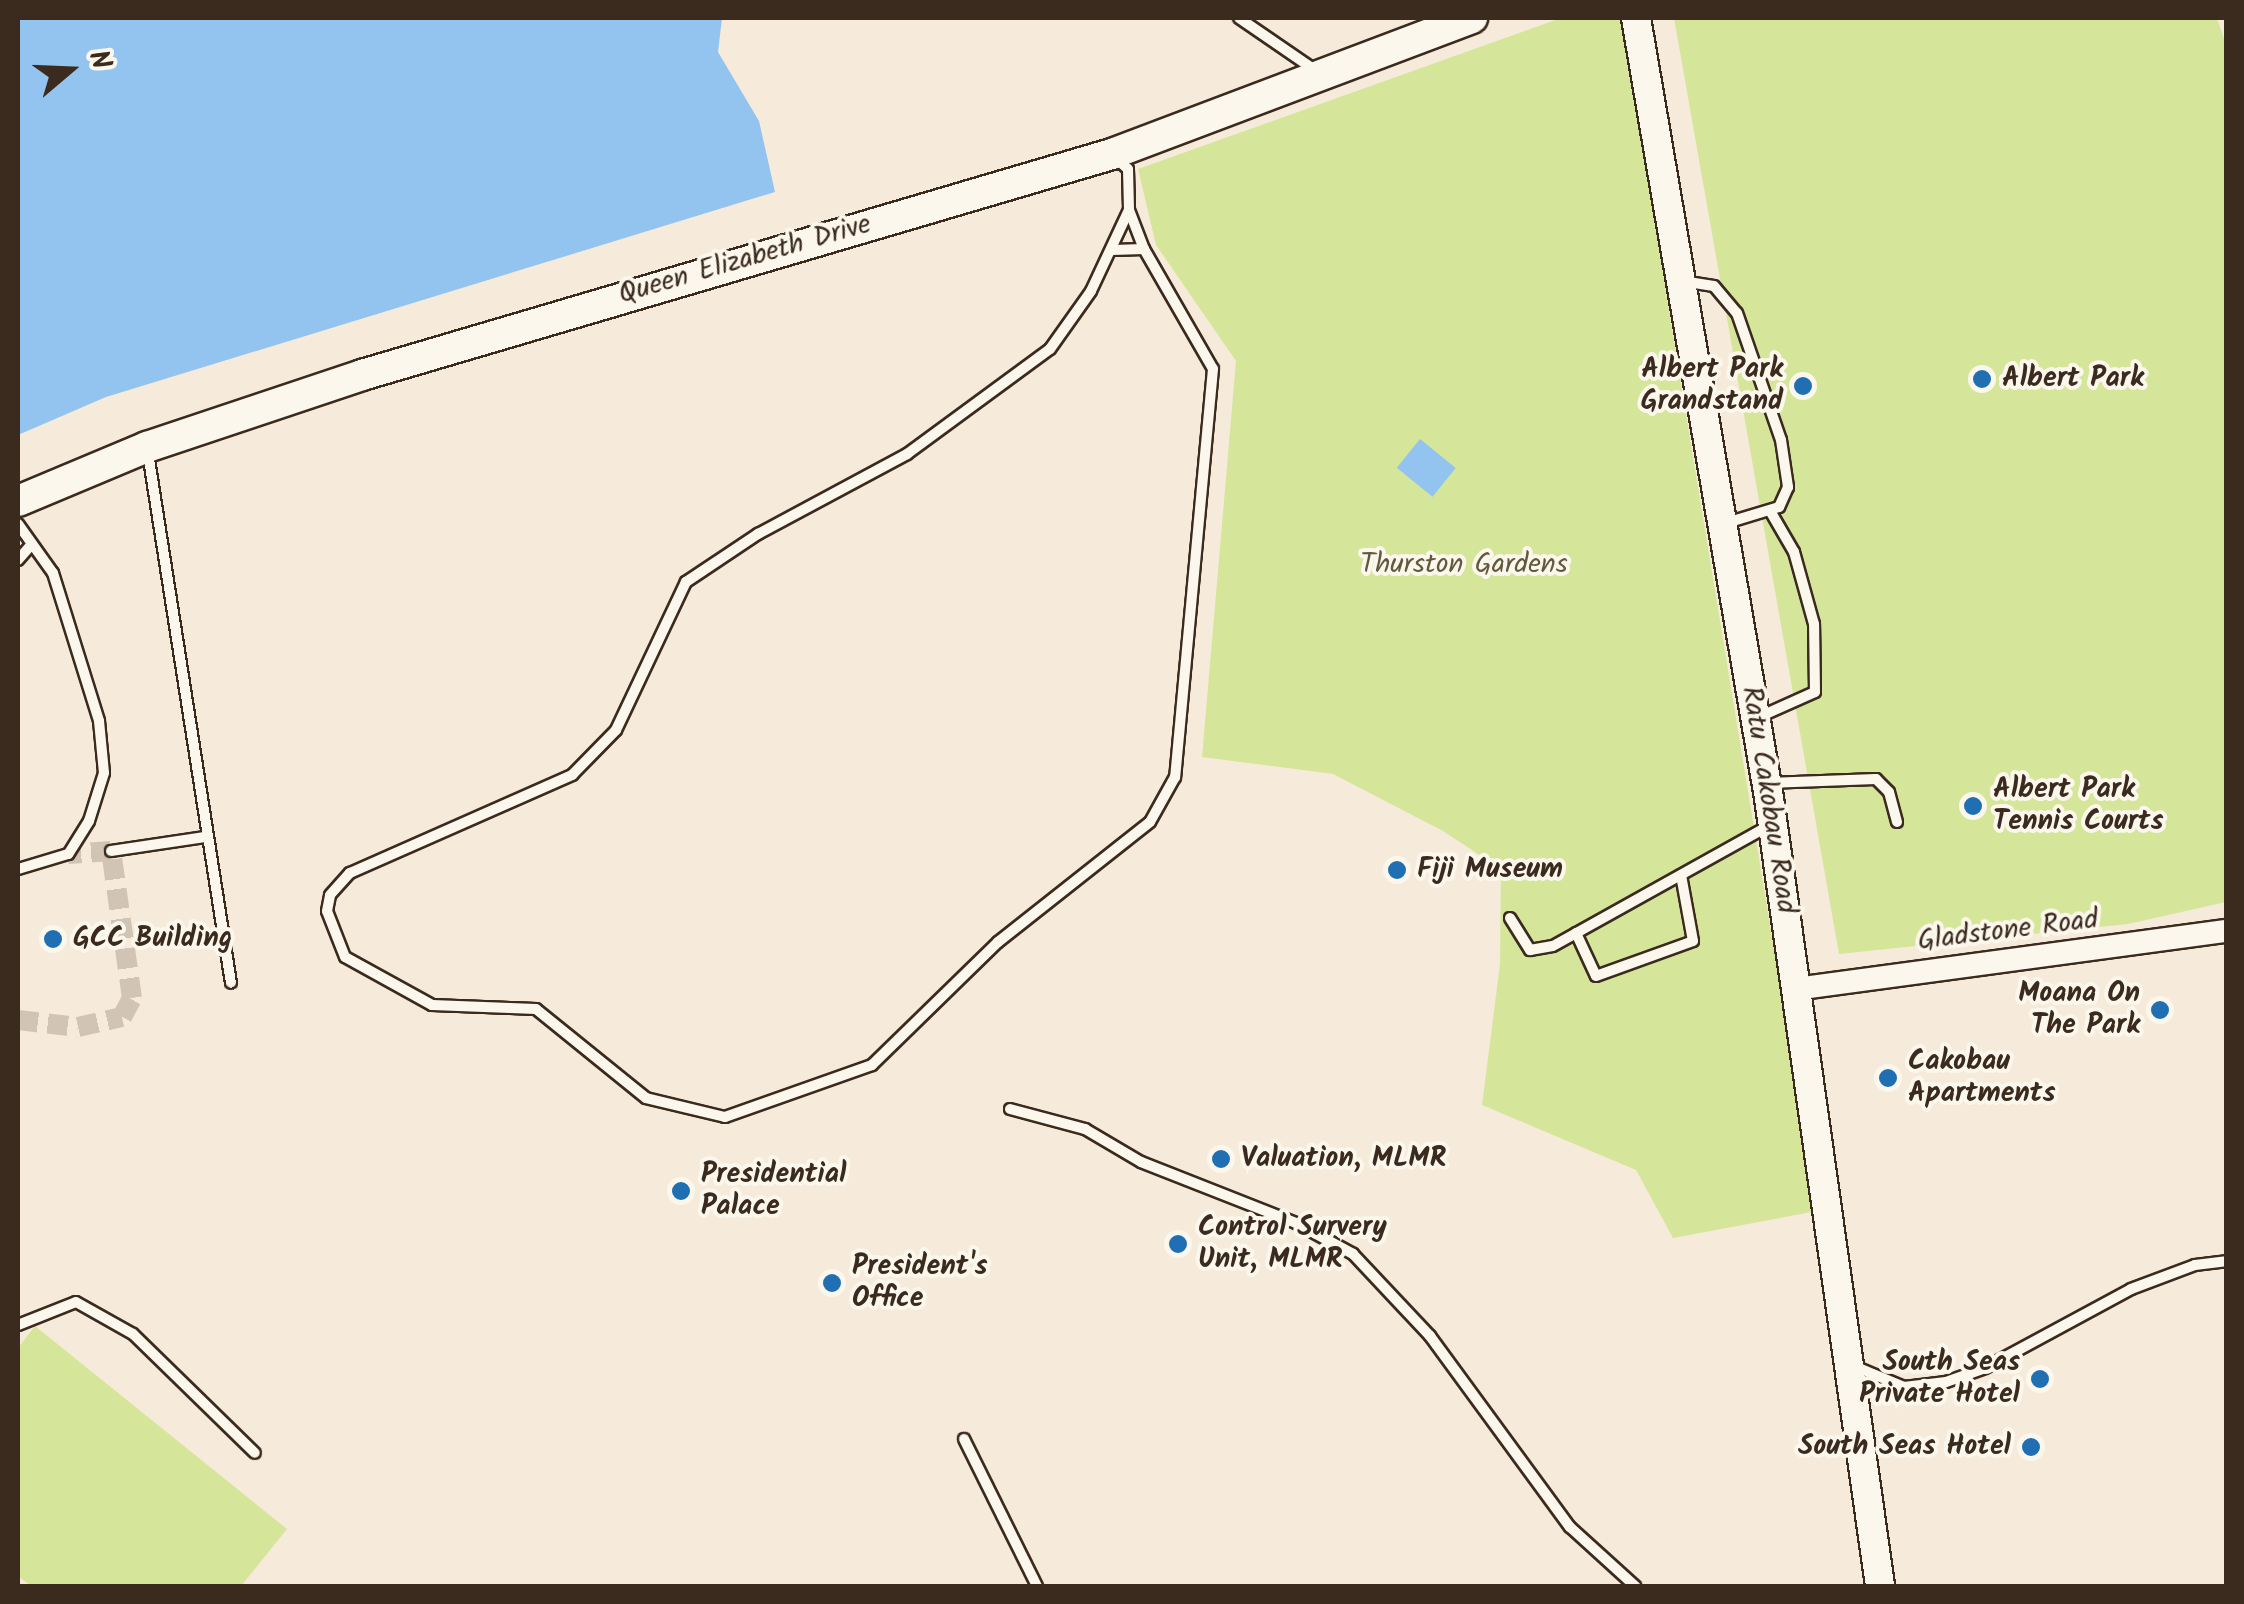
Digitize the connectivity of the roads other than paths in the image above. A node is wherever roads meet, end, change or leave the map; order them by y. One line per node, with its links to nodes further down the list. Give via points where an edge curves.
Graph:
1 (1239, 18): 4 (lane)
2 (1472, 18): 4 (main road, Queen Elizabeth Drive)
3 (1636, 18): 9 (main road, Ratu Cakobau Road)
4 (1319, 72): 5 (main road, Queen Elizabeth Drive)
5 (1112, 154): 6 (lane, via 1128,169); 10 (main road, Queen Elizabeth Drive, via 653,286)
6 (1129, 210): 7 (lane); 8 (lane)
7 (1144, 249): 8 (lane); 8 (lane, via 1213,370 1176,777 1150,822 998,942 872,1065 725,1117 646,1098 536,1009 432,1005 346,957 326,911 330,895 350,873 572,775 616,730 686,582 758,534 907,454 1050,349)
8 (1112, 250)
9 (1681, 281): 12 (lane, via 1726,295 1750,344 1781,440 1788,487); 14 (main road, Ratu Cakobau Road)
10 (147, 447): 11 (main road, Queen Elizabeth Drive); 21 (lane)
11 (18, 501)
12 (1772, 514): 14 (lane); 17 (lane, via 1794,552 1814,624 1815,692)
13 (18, 524): 15 (lane)
14 (1722, 524): 17 (main road, Ratu Cakobau Road)
15 (32, 544): 16 (lane); 23 (lane, via 54,573 80,653 100,720 104,773 68,854)
16 (18, 560)
17 (1756, 718): 18 (main road, Ratu Cakobau Road)
18 (1766, 783): 19 (lane, via 1876,779 1888,792); 20 (main road, Ratu Cakobau Road)
19 (1897, 822)
20 (1773, 824): 24 (lane); 29 (main road, Ratu Cakobau Road)
21 (205, 836): 22 (lane); 28 (lane)
22 (111, 851)
23 (18, 869)
24 (1681, 875): 27 (lane); 27 (lane, via 1693,941 1596,976)
25 (1510, 918): 27 (lane, via 1530,950)
26 (2226, 931): 29 (street, Gladstone Road)
27 (1576, 933)
28 (231, 984)
29 (1796, 989): 33 (main road, Ratu Cakobau Road)
30 (1010, 1109): 37 (lane, via 1085,1129 1142,1162 1296,1223 1354,1254 1430,1336 1570,1527 1613,1574)
31 (2226, 1262): 33 (lane, via 2131,1289 1985,1368 1946,1382 1904,1386)
32 (18, 1326): 35 (lane, via 76,1302 133,1334)
33 (1849, 1364): 38 (main road, Ratu Cakobau Road)
34 (964, 1439): 36 (lane)
35 (255, 1453)
36 (1037, 1586)
37 (1635, 1586)
38 (1880, 1586)

